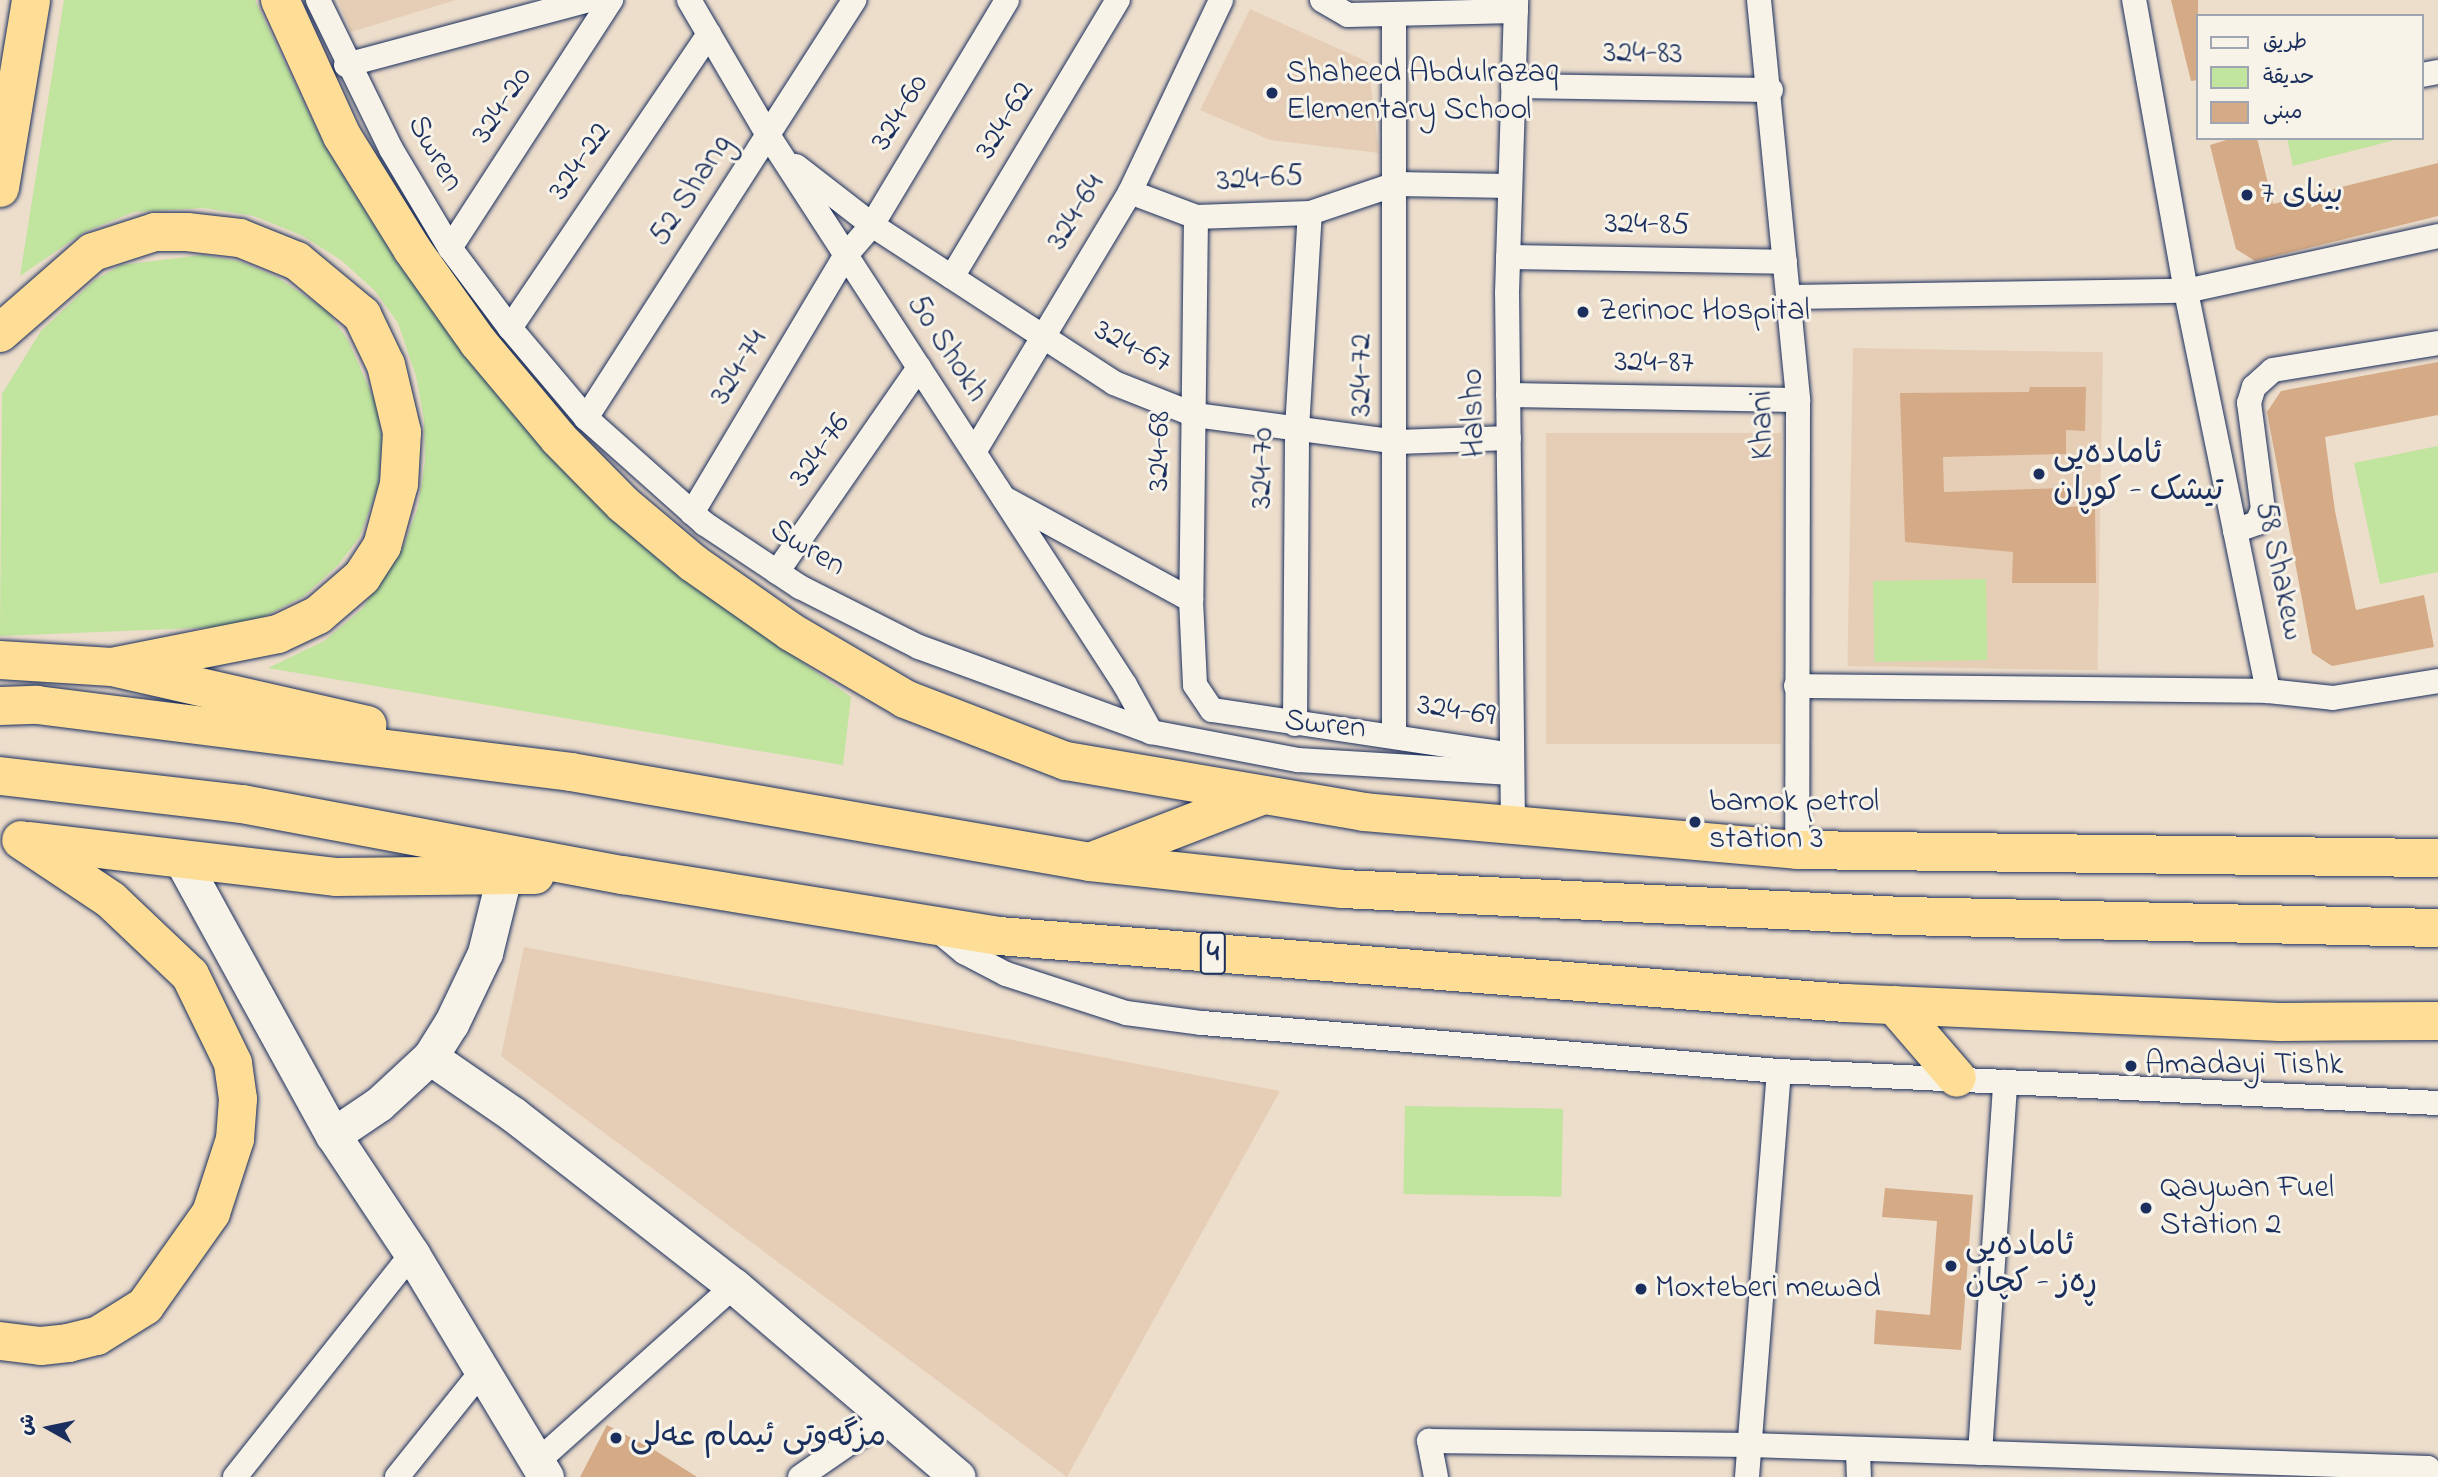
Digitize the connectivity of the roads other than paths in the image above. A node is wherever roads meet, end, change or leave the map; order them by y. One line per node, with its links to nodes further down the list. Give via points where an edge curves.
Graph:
1 (31, 0): 24 (highway)
2 (280, 0): 68 (highway, via 342,136 478,342 578,458 623,504 693,563 791,632 905,699 1066,761)
3 (317, 0): 18 (street, Swren)
4 (588, 0): 18 (street)
5 (611, 0): 30 (street, 324-20)
6 (689, 0): 17 (street, 50 Shokh)
7 (854, 0): 21 (street, 52 Shang)
8 (1007, 0): 28 (street, 324-60)
9 (1118, 0): 34 (street, 324-62)
10 (1221, 0): 25 (street, 324-64)
11 (1759, 0): 20 (street, Khani)
12 (2134, 0): 35 (street, 58 Shakew)
13 (1325, 1): 16 (street, via 1348,15)
14 (1516, 5): 15 (street); 19 (street, Halsho)
15 (1428, 8): 16 (street)
16 (1394, 14): 22 (street, 324-72)
17 (709, 34): 21 (street, 50 Shokh); 37 (street, 324-22)
18 (346, 65): 30 (street, Swren)
19 (1513, 86): 20 (street, 324-83); 23 (street, Halsho)
20 (1771, 90): 33 (street, Khani)
21 (775, 145): 28 (street, 324-67); 31 (street, 50 Shokh); 45 (street, 52 Shang)
22 (1396, 184): 23 (street, 324-65); 26 (street, 324-65); 48 (street, 324-72)
23 (1510, 186): 32 (street, Halsho)
24 (0, 188)
25 (1130, 191): 27 (street, 324-65); 39 (street, 324-64)
26 (1310, 213): 27 (street, 324-65); 46 (street, 324-70)
27 (1196, 217): 44 (street, 324-68)
28 (872, 225): 31 (street, 324-60); 34 (street, 324-67)
29 (2438, 236): 35 (street)
30 (450, 248): 37 (street, Swren)
31 (845, 256): 41 (street, 50 Shokh); 51 (street, 324-74)
32 (1508, 257): 33 (street, 324-85); 42 (street, Halsho)
33 (1785, 262): 36 (street, Khani)
34 (952, 276): 39 (street, 324-67)
35 (2186, 291): 36 (street); 52 (street, 58 Shakew)
36 (1788, 297): 43 (street, Khani)
37 (510, 328): 45 (street, Swren)
38 (0, 332): 56 (highway, via 93,252 155,232 187,232 240,239 297,261 362,315 386,365 402,432 399,484 382,546 362,577 318,615 278,634)
39 (1042, 336): 44 (street, 324-67, via 1114,383); 49 (street, 324-64)
40 (2438, 343): 52 (street, via 2273,370 2253,387 2249,404 2263,509 2257,523)
41 (919, 368): 49 (street, 50 Shokh); 53 (street, 324-76)
42 (1508, 395): 43 (street, 324-87); 47 (street, Halsho)
43 (1798, 400): 59 (street, Khani)
44 (1195, 415): 46 (street, 324-67); 54 (street, 324-68)
45 (586, 418): 51 (street, Swren)
46 (1297, 429): 48 (street, 324-67); 62 (street, 324-70)
47 (1509, 438): 48 (street, 324-67); 65 (street, Halsho)
48 (1397, 442): 64 (street, 324-72)
49 (974, 452): 50 (street, 50 Shokh)
50 (1002, 496): 54 (street); 63 (street, 50 Shokh)
51 (692, 513): 53 (street, Swren)
52 (2235, 531): 60 (street, 58 Shakew)
53 (777, 572): 63 (street, Swren, via 919,647)
54 (1191, 600): 58 (street, 324-68)
55 (0, 660): 56 (highway)
56 (112, 667): 66 (highway)
57 (2438, 681): 60 (street, via 2333,698)
58 (1195, 685): 62 (street, 324-69, via 1212,710)
59 (1796, 686): 60 (street); 71 (street, Khani)
60 (2268, 691)
61 (0, 706): 66 (highway, via 37,705)
62 (1294, 724): 64 (street, 324-69)
63 (1151, 732): 65 (street, Swren, via 1298,760)
64 (1394, 736): 65 (street, 324-69)
65 (1512, 764): 69 (street, Halsho)
66 (571, 772): 74 (highway)
67 (0, 776): 75 (highway, 4, via 242,804)
68 (1263, 795): 69 (highway, via 1364,812); 74 (highway)
69 (1513, 826): 71 (highway)
70 (11, 839): 73 (highway); 89 (highway, via 111,900 190,975 233,1063 238,1099 232,1151 211,1213 145,1306 97,1336 68,1343 41,1346)
71 (1797, 850): 72 (highway)
72 (2438, 858)
73 (181, 859): 76 (highway, via 337,877); 86 (street)
74 (1090, 862): 78 (highway, via 1357,890 1904,916)
75 (623, 875): 76 (highway); 77 (highway, 4)
76 (504, 876): 81 (street, via 485,953 470,989)
77 (929, 923): 79 (highway, 4, via 999,936); 82 (street, via 964,953 1006,974 1126,1013)
78 (2438, 928)
79 (1894, 1005): 80 (highway, 4, via 2280,1022); 83 (highway)
80 (2438, 1021)
81 (430, 1057): 86 (street, via 379,1104); 88 (street, via 514,1115)
82 (1779, 1071): 83 (street); 92 (street)
83 (1957, 1078): 84 (street)
84 (2006, 1082): 85 (street); 94 (street)
85 (2438, 1103)
86 (333, 1135): 87 (street)
87 (412, 1254): 90 (street); 98 (street)
88 (734, 1286): 91 (street); 96 (street)
89 (0, 1340)
90 (481, 1372): 96 (street); 99 (street)
91 (887, 1417): 100 (street); 101 (street)
92 (1750, 1445): 93 (street); 102 (street, via 1429,1441); 103 (street)
93 (1858, 1451): 94 (street); 104 (street)
94 (1980, 1453): 95 (street)
95 (2049, 1466): 97 (street)
96 (542, 1469)
97 (2245, 1469): 105 (street, via 2428,1468)
98 (235, 1477)
99 (397, 1477)
100 (800, 1477)
101 (958, 1477)
102 (1436, 1477)
103 (1747, 1477)
104 (1859, 1477)
105 (2428, 1477)

